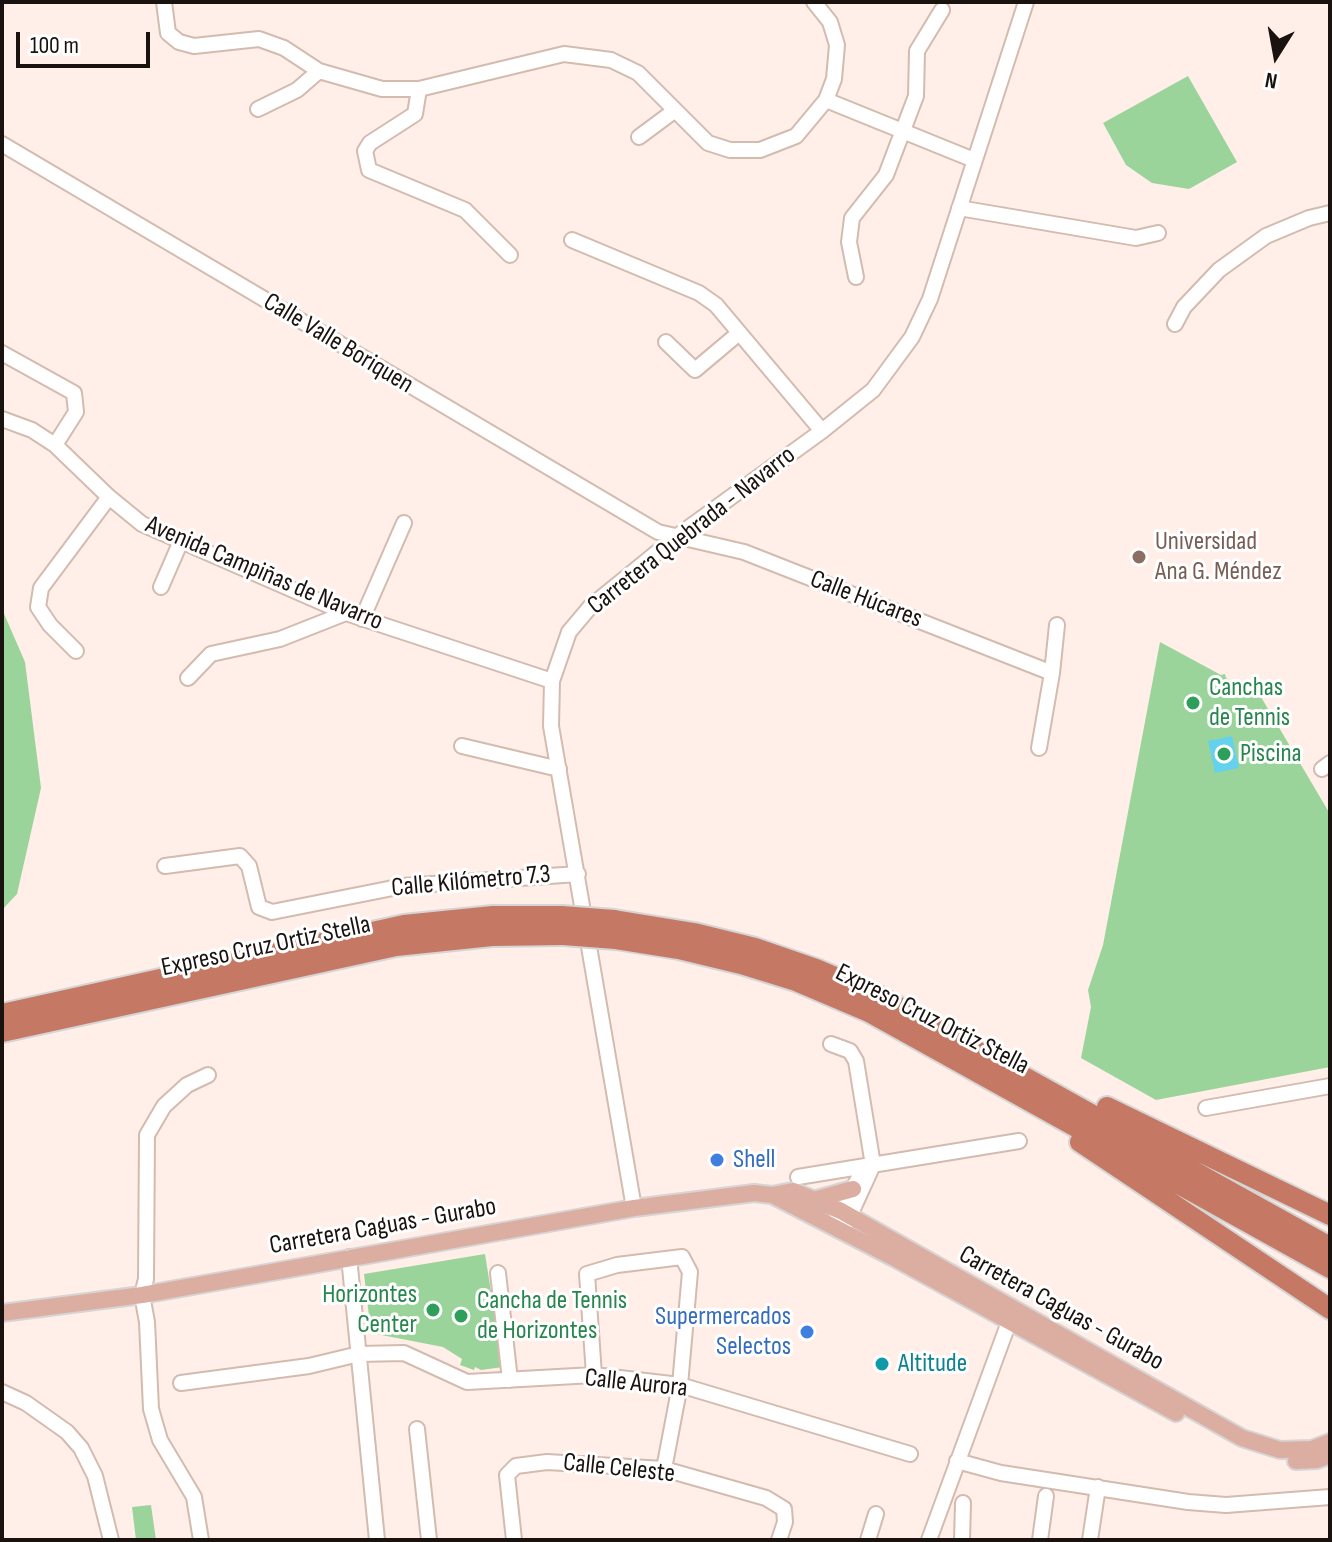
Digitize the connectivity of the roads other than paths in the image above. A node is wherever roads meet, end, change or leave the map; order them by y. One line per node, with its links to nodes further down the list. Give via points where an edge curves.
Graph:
1 (164, 2): 5 (street, via 168,33 179,42 194,46 259,39)
2 (814, 2): 7 (street, via 830,22 837,45)
3 (1026, 2): 13 (street, Carretera Quebrada - Navarro)
4 (942, 10): 10 (street, via 917,51 916,96)
5 (319, 71): 6 (street, via 382,89); 8 (street, via 297,90)
6 (419, 89): 9 (street, via 564,54 611,60 638,73); 18 (street, via 415,114 365,151 369,170 465,210)
7 (826, 100): 9 (street, via 796,136 760,150 730,150 708,143); 10 (street)
8 (258, 109)
9 (674, 111): 11 (street)
10 (903, 132): 13 (street); 19 (street, via 886,175 852,218 849,242)
11 (639, 137)
12 (2, 144): 29 (street, Calle Valle Boriquen, via 658,532)
13 (974, 160): 14 (street, Carretera Quebrada - Navarro)
14 (959, 208): 16 (street, via 1136,238); 25 (street, Carretera Quebrada - Navarro, via 912,337 873,390)
15 (1330, 213): 20 (street, via 1266,236 1219,270)
16 (1158, 233)
17 (572, 240): 21 (street, via 699,293)
18 (510, 255)
19 (856, 277)
20 (1175, 324)
21 (739, 333): 22 (street, via 695,370); 25 (street)
22 (666, 342)
23 (2, 353): 26 (street, via 74,393 76,412)
24 (2, 419): 26 (street, Avenida Campiñas de Navarro)
25 (822, 431): 29 (street, Carretera Quebrada - Navarro)
26 (55, 445): 27 (street, Avenida Campiñas de Navarro)
27 (109, 497): 30 (street, Avenida Campiñas de Navarro, via 142,524); 35 (street, via 41,588 38,607)
28 (404, 523): 33 (street)
29 (676, 537): 36 (street, Calle Húcares, via 744,552); 38 (street, Carretera Quebrada - Navarro, via 590,607 569,632)
30 (181, 541): 31 (street); 32 (street, Avenida Campiñas de Navarro)
31 (161, 587)
32 (346, 613): 33 (street, Avenida Campiñas de Navarro); 37 (street, via 280,639 211,654)
33 (362, 619): 38 (street, Avenida Campiñas de Navarro)
34 (1057, 625): 36 (street)
35 (76, 651)
36 (1052, 673): 40 (street)
37 (188, 678)
38 (552, 681): 41 (street, Carretera Quebrada - Navarro, via 551,726)
39 (462, 746): 41 (street)
40 (1039, 748)
41 (559, 769): 43 (street, Carretera Quebrada - Navarro)
42 (165, 866): 43 (street, Calle Kilómetro 7.3, via 240,856 249,866 259,907 272,912 403,886)
43 (578, 874): 60 (street, Carretera Quebrada - Navarro)
44 (562, 926): 45 (highway, Expreso Cruz Ortiz Stella, via 396,946); 46 (highway, Expreso Cruz Ortiz Stella, via 493,916 404,925); 52 (highway, Expreso Cruz Ortiz Stella, bridge, via 722,939 826,973 905,1009)
45 (129, 1003): 47 (highway, Expreso Cruz Ortiz Stella); 49 (highway, via 105,1016)
46 (2, 1014)
47 (2, 1032)
48 (831, 1044): 55 (street, via 850,1051 856,1061)
49 (2, 1048)
50 (208, 1075): 67 (street, via 164,1106 147,1135)
51 (1330, 1086): 53 (street)
52 (1052, 1102): 61 (highway, via 1092,1100); 63 (highway, Expreso Cruz Ortiz Stella); 65 (highway, Expreso Cruz Ortiz Stella); 68 (highway, via 1073,1137)
53 (1206, 1108)
54 (1019, 1141): 55 (street)
55 (873, 1165): 56 (street); 57 (street); 62 (street)
56 (798, 1177)
57 (853, 1189): 59 (main road); 62 (street)
58 (772, 1195): 59 (main road, Carretera Caguas - Gurabo, via 793,1191); 60 (main road, Carretera Caguas - Gurabo); 62 (main road, Carretera Caguas - Gurabo)
59 (817, 1199): 62 (main road, Carretera Caguas - Gurabo)
60 (634, 1208): 64 (main road, Carretera Caguas - Gurabo)
61 (1330, 1215)
62 (841, 1221): 70 (main road, Carretera Caguas - Gurabo)
63 (1330, 1247)
64 (349, 1257): 67 (main road, Carretera Caguas - Gurabo); 71 (street)
65 (1330, 1268)
66 (498, 1273): 73 (street)
67 (142, 1295): 69 (main road, Carretera Caguas - Gurabo); 89 (street, via 151,1409 160,1440 194,1497)
68 (1330, 1309)
69 (2, 1313)
70 (1012, 1316): 78 (main road, Carretera Caguas - Gurabo, via 1242,1438 1280,1450 1312,1449); 80 (main road, Carretera Caguas - Gurabo, via 1239,1448 1280,1461); 81 (street)
71 (359, 1354): 73 (street, Calle Aurora, via 404,1353 467,1382); 74 (street, Calle Aurora); 90 (street)
72 (594, 1375): 73 (street, Calle Aurora); 75 (street, Calle Aurora); 75 (street, via 587,1274 682,1257 690,1272)
73 (510, 1380)
74 (181, 1383)
75 (680, 1385): 79 (street, Calle Aurora); 82 (street)
76 (2, 1392): 88 (street, via 74,1439 95,1476)
77 (417, 1429): 91 (street)
78 (1330, 1442)
79 (910, 1454)
80 (1330, 1455)
81 (957, 1461): 83 (street); 95 (street)
82 (664, 1469): 92 (street, Calle Celeste, via 547,1462 516,1466 507,1475); 93 (street, Calle Celeste, via 766,1498 784,1509)
83 (1098, 1487): 85 (street, via 1226,1505); 98 (street)
84 (1046, 1496): 97 (street)
85 (1325, 1497)
86 (963, 1503): 96 (street)
87 (876, 1514): 94 (street)
88 (111, 1540)
89 (201, 1540)
90 (377, 1540)
91 (429, 1540)
92 (514, 1540)
93 (779, 1540)
94 (868, 1540)
95 (929, 1540)
96 (962, 1540)
97 (1040, 1540)
98 (1090, 1540)

